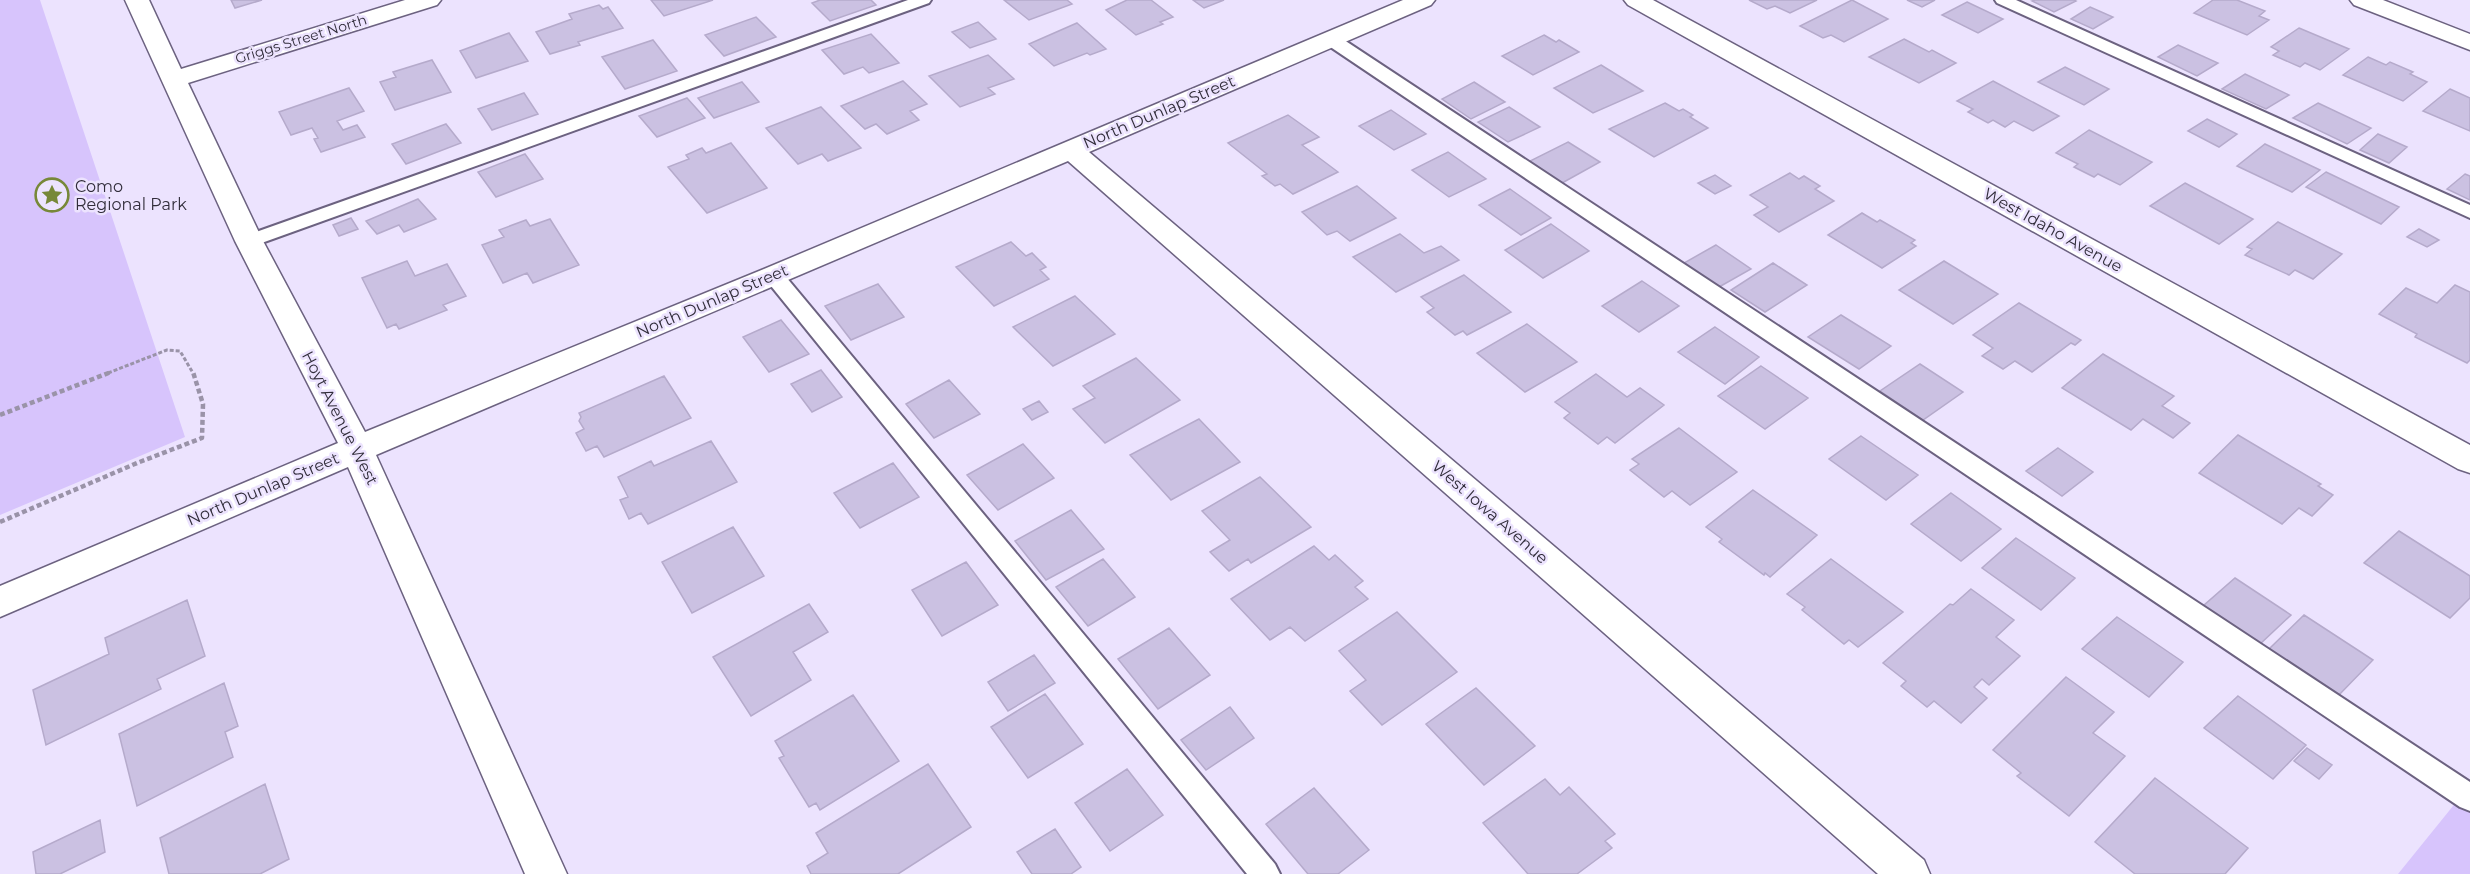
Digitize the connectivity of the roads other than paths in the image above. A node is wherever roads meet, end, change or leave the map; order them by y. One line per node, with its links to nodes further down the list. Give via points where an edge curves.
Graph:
1 (138, 0): 10 (street, Hoyt Avenue West)
2 (429, 0): 10 (street, Griggs Street North)
3 (923, 0): 13 (lane)
4 (1423, 0): 8 (street, North Dunlap Street)
5 (1636, 0): 16 (street, West Idaho Avenue)
6 (2003, 0): 12 (lane)
7 (2362, 0): 9 (street)
8 (1332, 40): 11 (street, North Dunlap Street); 18 (lane)
9 (2470, 43)
10 (174, 79): 13 (street, Hoyt Avenue West)
11 (1071, 150): 14 (street, North Dunlap Street); 21 (street, West Iowa Avenue)
12 (2470, 212)
13 (249, 241): 15 (street, Hoyt Avenue West)
14 (774, 276): 15 (street, North Dunlap Street); 20 (lane)
15 (357, 449): 17 (street, North Dunlap Street); 19 (street, Hoyt Avenue West)
16 (2470, 460)
17 (0, 602)
18 (2470, 798)
19 (546, 874)
20 (1265, 874)
21 (1910, 874)

